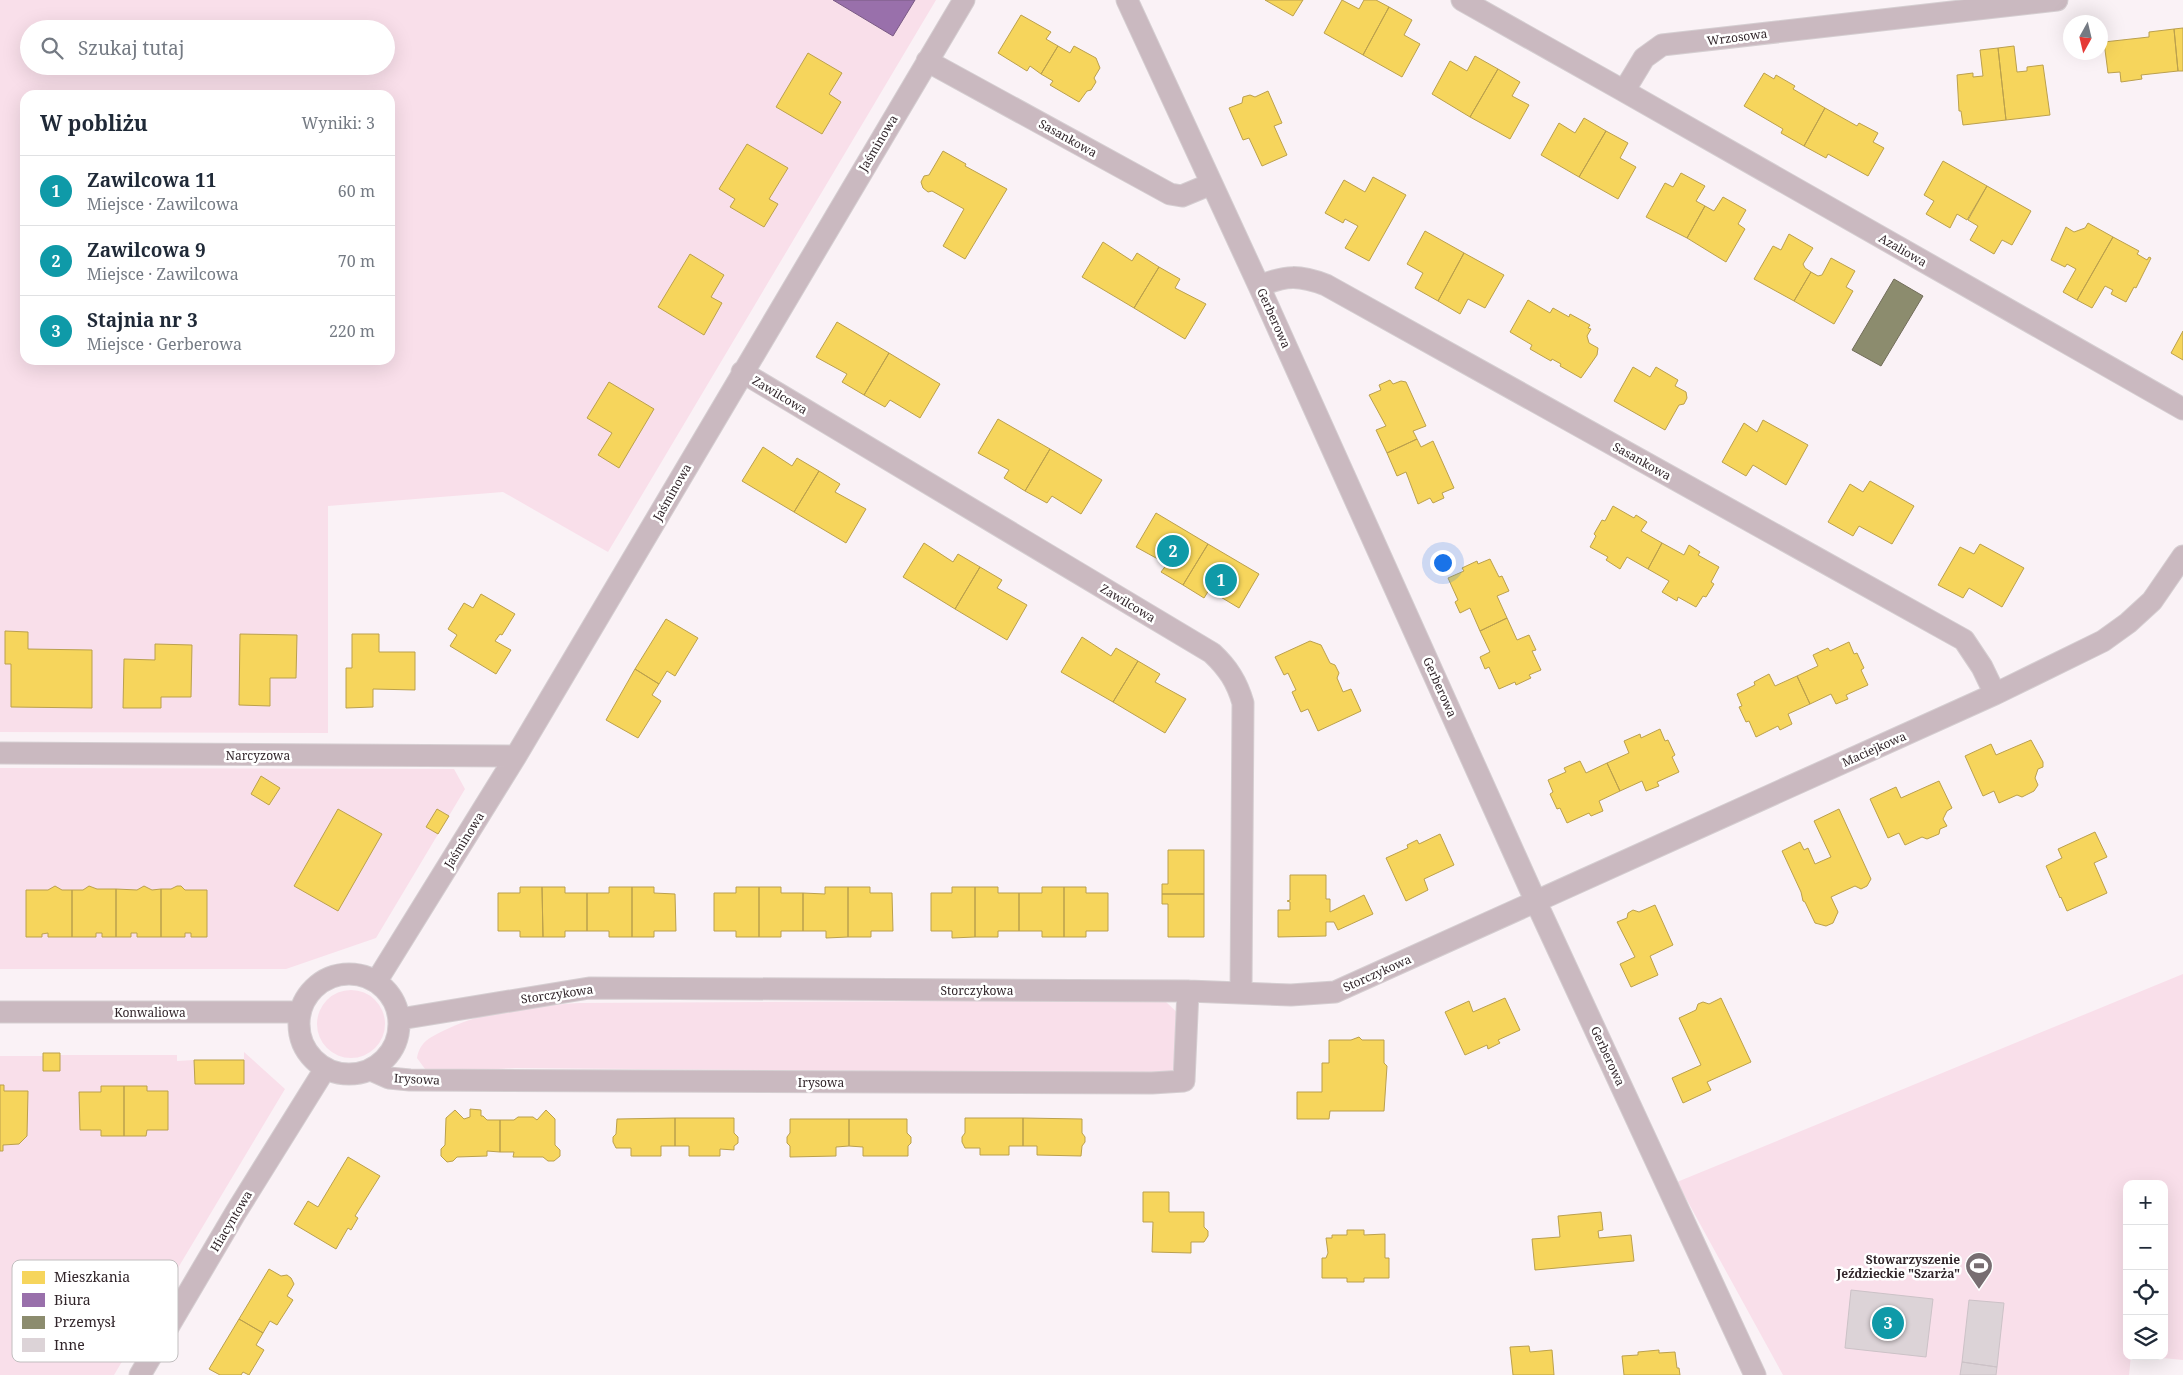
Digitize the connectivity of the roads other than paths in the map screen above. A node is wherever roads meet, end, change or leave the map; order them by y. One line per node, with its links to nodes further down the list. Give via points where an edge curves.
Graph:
1 (964, 0): 5 (street, Jaśminowa)
2 (1127, 0): 7 (street, Gerberowa)
3 (1462, 0): 6 (street)
4 (2057, 0): 6 (street, Wrzosowa, via 1662,45 1644,58)
5 (927, 61): 7 (street, Sasankowa, via 1170,194 1182,196); 9 (street, Jaśminowa)
6 (1624, 91): 10 (street, Azaliowa)
7 (1211, 184): 8 (street, Gerberowa)
8 (1259, 286): 12 (street, Sasankowa, via 1292,277 1305,277 1326,285 1964,640); 15 (street, Gerberowa)
9 (742, 372): 14 (street, Jaśminowa); 18 (street, Zawilcowa, via 1212,653 1224,664 1233,676 1243,703)
10 (2183, 409)
11 (2183, 556): 12 (street, Maciejkowa, via 2152,601 2103,641)
12 (1995, 694): 15 (street, Maciejkowa)
13 (0, 753): 14 (street, Narcyzowa)
14 (516, 756): 16 (street, Jaśminowa)
15 (1536, 902): 18 (street, Storczykowa, via 1335,992 1291,995); 27 (street, Gerberowa)
16 (376, 982): 20 (street, via 349,974 330,978 314,988); 21 (street, via 392,998)
17 (1188, 991): 18 (street, Storczykowa); 21 (street, Storczykowa, via 589,988); 23 (street, Irysowa, via 1184,1080 1133,1083 410,1080 389,1078)
18 (1241, 993)
19 (0, 1012): 20 (street, Konwaliowa)
20 (300, 1012): 22 (street, via 303,1045 316,1063)
21 (400, 1019): 23 (street, via 394,1049)
22 (325, 1069): 23 (street, via 348,1075); 24 (street, Hiacyntowa)
23 (371, 1070)
24 (178, 1310)
25 (148, 1362): 26 (street, Hiacyntowa)
26 (140, 1375)
27 (1754, 1375)

